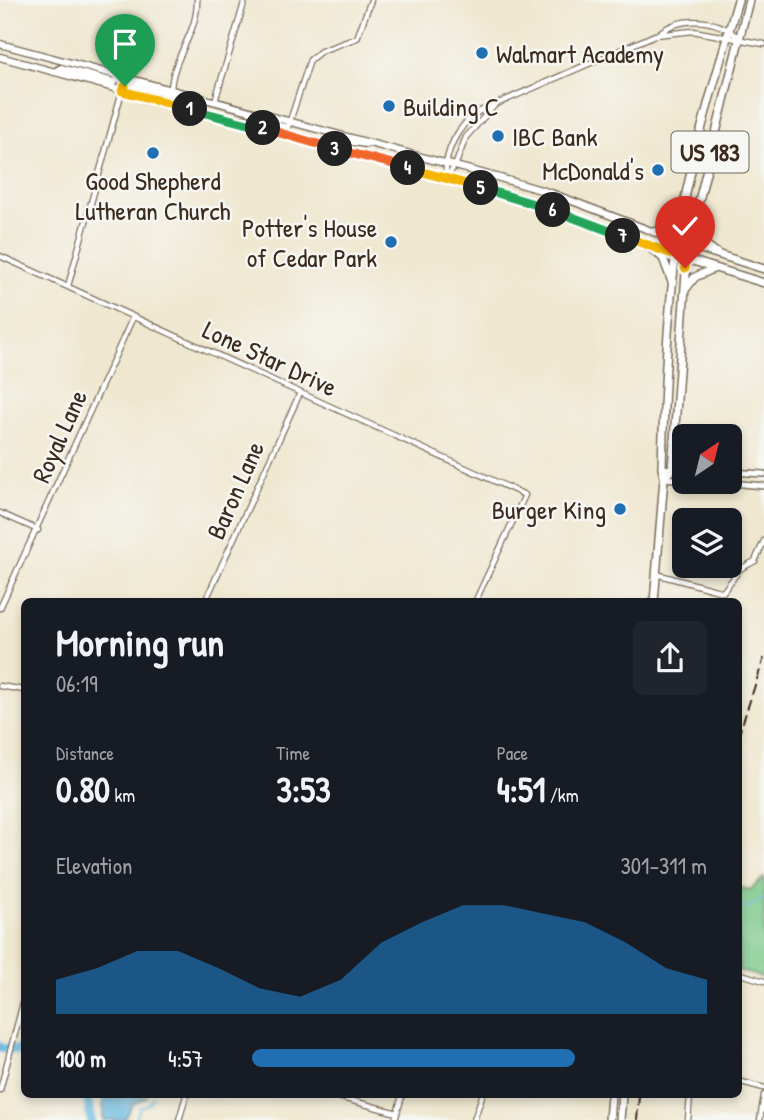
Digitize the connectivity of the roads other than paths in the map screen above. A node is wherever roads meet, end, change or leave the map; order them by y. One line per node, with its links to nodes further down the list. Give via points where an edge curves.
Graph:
1 (197, 0): 15 (street, via 195,25)
2 (245, 0): 18 (street)
3 (371, 0): 21 (street, via 357,38 310,60)
4 (738, 0): 6 (main road, US 183)
5 (749, 0): 8 (main road, US 183)
6 (730, 29): 7 (street, via 692,21 668,26); 8 (street); 9 (main road, US 183)
7 (655, 35): 9 (street, via 693,31); 19 (street)
8 (740, 38): 9 (street); 11 (street); 27 (main road, US 183)
9 (727, 39): 28 (main road, US 183)
10 (0, 44): 14 (main road)
11 (764, 44)
12 (0, 57): 13 (main road)
13 (54, 72): 14 (main road, via 61,68 114,82); 16 (main road)
14 (123, 77): 15 (main road)
15 (171, 90): 17 (main road)
16 (122, 91): 17 (main road, via 130,84 183,98); 20 (main road); 41 (street)
17 (191, 96): 18 (main road)
18 (215, 101): 21 (main road)
19 (495, 105): 24 (street, via 468,119 453,140); 25 (street, via 466,137)
20 (236, 121): 21 (street, via 244,118 282,128); 23 (main road)
21 (291, 121): 22 (main road)
22 (375, 144): 23 (main road, via 332,139); 24 (main road)
23 (326, 146): 26 (main road)
24 (445, 163): 25 (main road); 26 (street)
25 (455, 166): 26 (street); 29 (main road, via 551,193)
26 (446, 178): 32 (main road, via 541,205)
27 (696, 210): 31 (main road, US 183); 35 (main road, via 699,240)
28 (684, 214): 29 (main road, via 668,230); 30 (main road, US 183)
29 (654, 232): 30 (main road)
30 (678, 241): 31 (main road); 34 (main road, US 183)
31 (688, 245): 35 (main road); 36 (main road, US 183)
32 (648, 246): 34 (main road); 40 (main road, via 663,258)
33 (0, 256): 41 (street, Lone Star Drive)
34 (676, 256): 36 (main road); 40 (main road, US 183)
35 (723, 258): 37 (main road)
36 (686, 259): 38 (main road); 42 (main road, US 183)
37 (764, 268)
38 (713, 269): 39 (main road); 42 (main road, via 695,276)
39 (764, 283)
40 (673, 285): 46 (main road, US 183)
41 (68, 286): 43 (street, Lone Star Drive)
42 (683, 293): 45 (main road, US 183)
43 (133, 317): 44 (street, Lone Star Drive); 55 (street, Royal Lane)
44 (300, 393): 58 (street, Baron Lane); 59 (street, Lone Star Drive, via 525,495)
45 (675, 424)
46 (662, 468): 47 (street); 50 (main road, US 183)
47 (672, 469): 50 (main road)
48 (742, 473): 49 (street)
49 (764, 474)
50 (664, 478): 51 (street); 57 (main road, US 183)
51 (672, 479)
52 (742, 484): 53 (street)
53 (764, 486)
54 (0, 513): 55 (street)
55 (38, 530): 61 (street, Royal Lane)
56 (764, 541): 57 (street, via 755,561 740,569 723,592)
57 (656, 574): 60 (main road, US 183)
58 (207, 598)
59 (477, 598)
60 (654, 598)
61 (0, 608)
62 (0, 686): 63 (street)
63 (21, 690)
64 (742, 975): 65 (street)
65 (764, 981)
66 (21, 1009): 69 (street)
67 (742, 1082): 68 (street)
68 (764, 1088)
69 (0, 1090)
70 (764, 1095): 85 (street)
71 (185, 1098): 79 (street)
72 (342, 1098): 78 (street)
73 (401, 1098): 78 (street)
74 (481, 1098): 81 (street)
75 (611, 1098): 82 (main road)
76 (622, 1098): 83 (main road)
77 (690, 1098): 84 (street)
78 (397, 1113): 80 (street)
79 (179, 1120)
80 (395, 1120)
81 (474, 1120)
82 (609, 1120)
83 (620, 1120)
84 (688, 1120)
85 (760, 1120)

